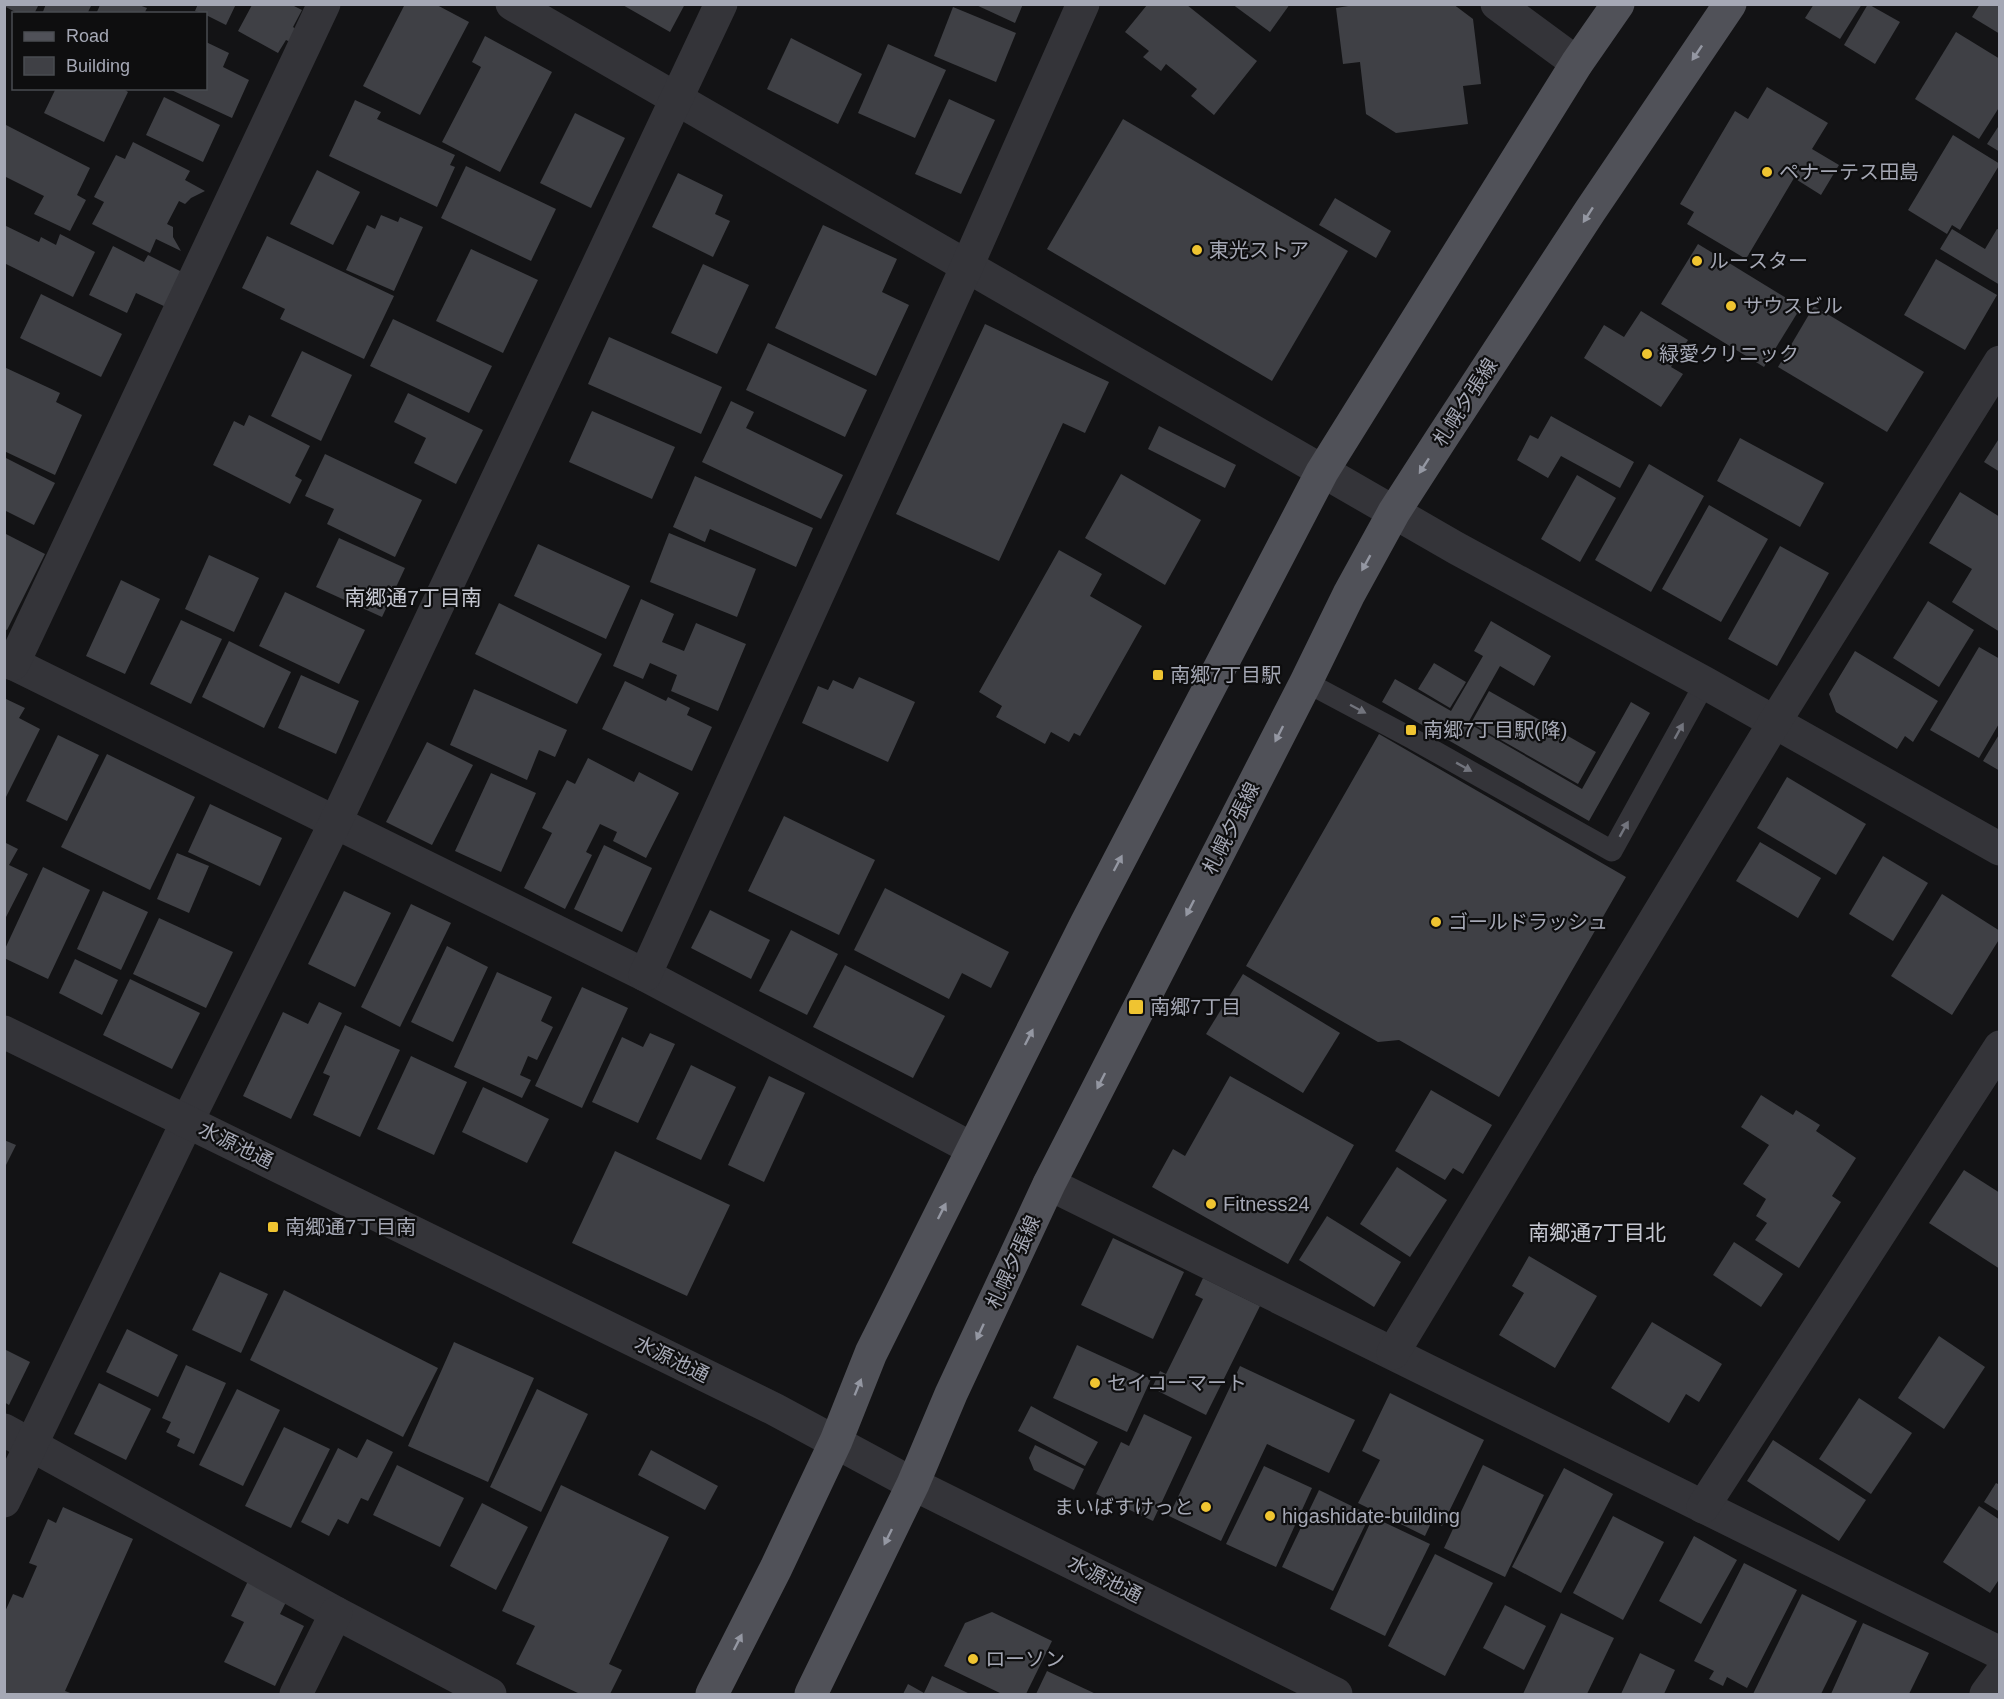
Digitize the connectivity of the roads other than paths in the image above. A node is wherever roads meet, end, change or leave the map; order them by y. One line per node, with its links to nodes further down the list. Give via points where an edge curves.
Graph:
1 (324, 4): 14 (street)
2 (512, 4): 9 (street)
3 (721, 4): 9 (street)
4 (1083, 4): 10 (street)
5 (1497, 4): 8 (street)
6 (1618, 4): 8 (main road)
7 (1730, 4): 13 (main road, 札幌夕張線, one-way to 13)
8 (1577, 63): 12 (main road)
9 (677, 99): 10 (street); 18 (street)
10 (967, 266): 12 (street); 20 (street)
11 (2000, 362): 17 (street)
12 (1322, 472): 13 (street); 24 (main road, one-way to 12)
13 (1394, 512): 15 (main road, 札幌夕張線, one-way to 15); 16 (street)
14 (9, 661): 18 (street)
15 (1306, 682): 16 (lane, one-way to 16, via 1612,851); 25 (main road, 札幌夕張線, one-way to 25)
16 (1705, 683): 17 (street)
17 (1774, 723): 19 (street); 26 (street)
18 (336, 823): 20 (street); 23 (street)
19 (2000, 849)
20 (645, 975): 24 (street)
21 (4, 1032): 23 (street, 水源池通)
22 (2000, 1047): 31 (street)
23 (187, 1122): 27 (street); 28 (street, 水源池通)
24 (973, 1149): 28 (main road, one-way to 24, via 871,1353)
25 (1049, 1184): 26 (street); 29 (main road, 札幌夕張線, one-way to 29)
26 (1393, 1353): 31 (street)
27 (19, 1437): 30 (street); 32 (street)
28 (836, 1441): 29 (street, 水源池通); 37 (main road, one-way to 28)
29 (913, 1484): 38 (main road, 札幌夕張線, one-way to 38); 39 (street, 水源池通)
30 (4, 1501)
31 (1703, 1507): 33 (street)
32 (336, 1613): 35 (street); 36 (street)
33 (2000, 1653)
34 (2000, 1675): 40 (street)
35 (296, 1695)
36 (490, 1695)
37 (712, 1695)
38 (811, 1695)
39 (1336, 1695)
40 (1986, 1695)

